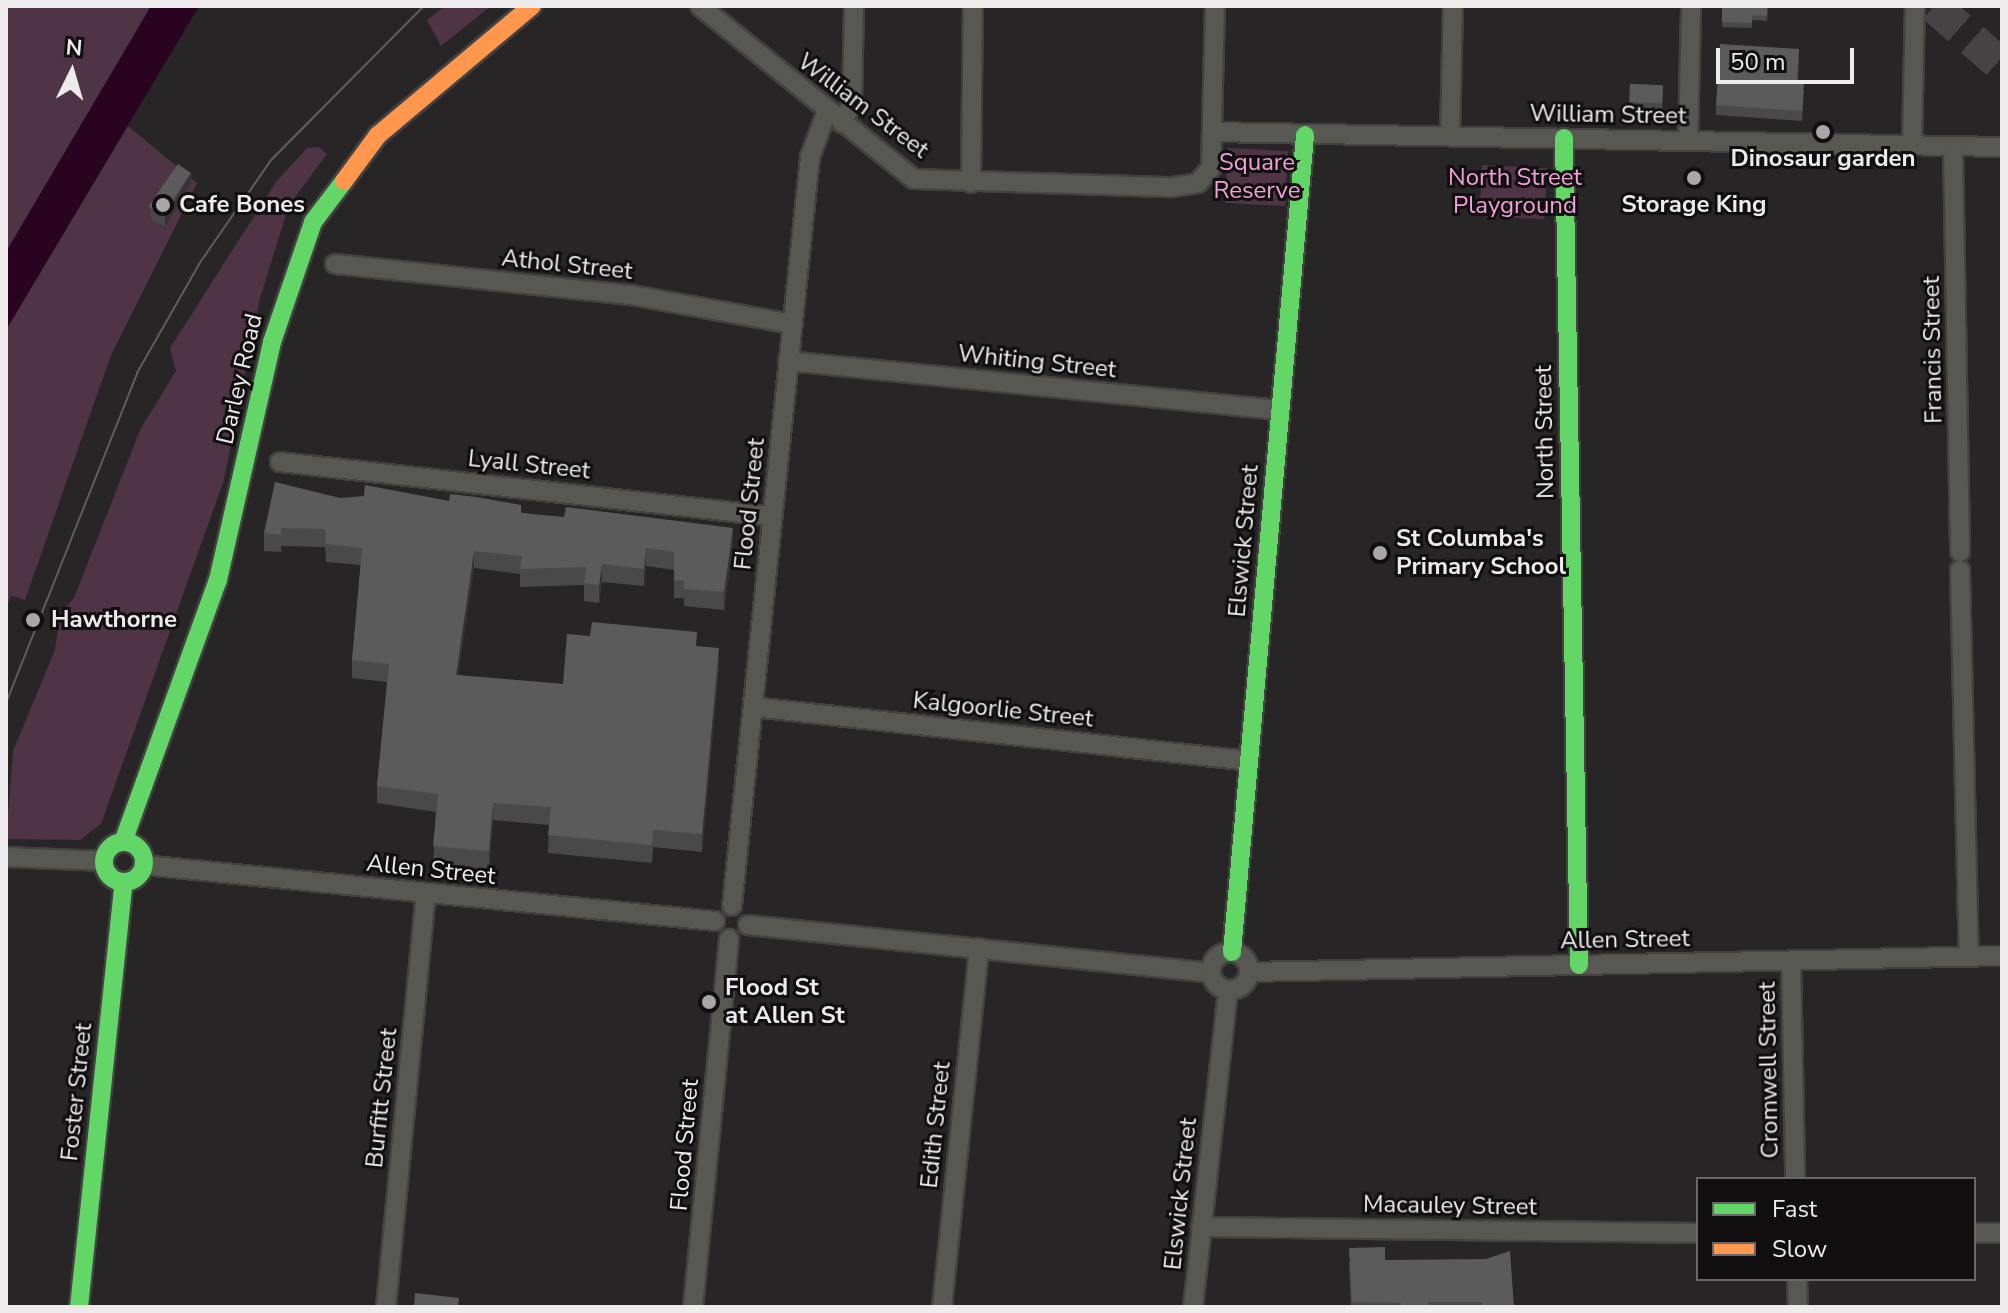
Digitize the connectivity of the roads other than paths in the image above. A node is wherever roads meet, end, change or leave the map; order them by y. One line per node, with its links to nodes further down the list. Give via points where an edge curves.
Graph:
1 (532, 6): 28 (street, Darley Road, via 378,135 309,231 272,342 218,580)
2 (700, 6): 9 (street, William Street)
3 (854, 6): 10 (street, via 852,103)
4 (973, 6): 19 (street)
5 (1215, 6): 11 (street)
6 (1453, 6): 13 (street)
7 (1691, 6): 15 (street)
8 (1915, 6): 16 (street)
9 (827, 111): 10 (street, William Street); 21 (street, Flood Street, via 810,157)
10 (842, 123): 19 (street, William Street, via 914,179)
11 (1213, 132): 12 (street, William Street); 19 (street, William Street, via 1209,175 1185,187)
12 (1305, 135): 13 (street, William Street); 23 (street, Elswick Street)
13 (1450, 136): 14 (street, William Street)
14 (1564, 138): 15 (street, William Street); 43 (street, North Street)
15 (1688, 141): 16 (street, William Street)
16 (1912, 145): 17 (street, William Street)
17 (1953, 146): 18 (street, William Street); 41 (street, Francis Street)
18 (2002, 147)
19 (971, 183)
20 (335, 264): 21 (street, Athol Street, via 631,295)
21 (792, 324): 22 (street, Flood Street)
22 (788, 361): 23 (street, Whiting Street); 25 (street, Flood Street)
23 (1280, 410): 27 (street, Elswick Street)
24 (280, 462): 25 (street, Lyall Street)
25 (772, 516): 26 (street, Flood Street)
26 (753, 707): 27 (street, Kalgoorlie Street); 34 (street, Flood Street)
27 (1247, 761): 39 (street, Elswick Street)
28 (123, 842): 30 (street); 31 (street, via 138,849)
29 (6, 857): 30 (street)
30 (104, 861): 32 (street, via 109,876)
31 (143, 865): 32 (street); 33 (street, Allen Street)
32 (124, 882): 53 (street, Foster Street)
33 (426, 893): 35 (street, Allen Street); 54 (street, Burfitt Street)
34 (732, 906): 35 (street); 36 (street)
35 (715, 921): 37 (street)
36 (748, 925): 37 (street); 38 (street)
37 (729, 939): 55 (street, Flood Street)
38 (979, 948): 45 (street); 56 (street, Edith Street)
39 (1232, 952): 44 (street); 45 (street, via 1214,960)
40 (2002, 956): 41 (street, Allen Street)
41 (1969, 957): 42 (street, Allen Street)
42 (1791, 961): 43 (street, Allen Street); 47 (street, Cromwell Street)
43 (1579, 965): 44 (street, Allen Street)
44 (1249, 972): 46 (street, via 1245,984)
45 (1211, 973): 46 (street)
46 (1228, 991): 48 (street, Elswick Street)
47 (1795, 1177)
48 (1201, 1227): 49 (street, Macauley Street); 57 (street, Elswick Street)
49 (1696, 1233)
50 (1976, 1233): 51 (street)
51 (2002, 1233)
52 (1797, 1281): 58 (street)
53 (79, 1307)
54 (386, 1307)
55 (693, 1307)
56 (942, 1307)
57 (1193, 1307)
58 (1798, 1307)

